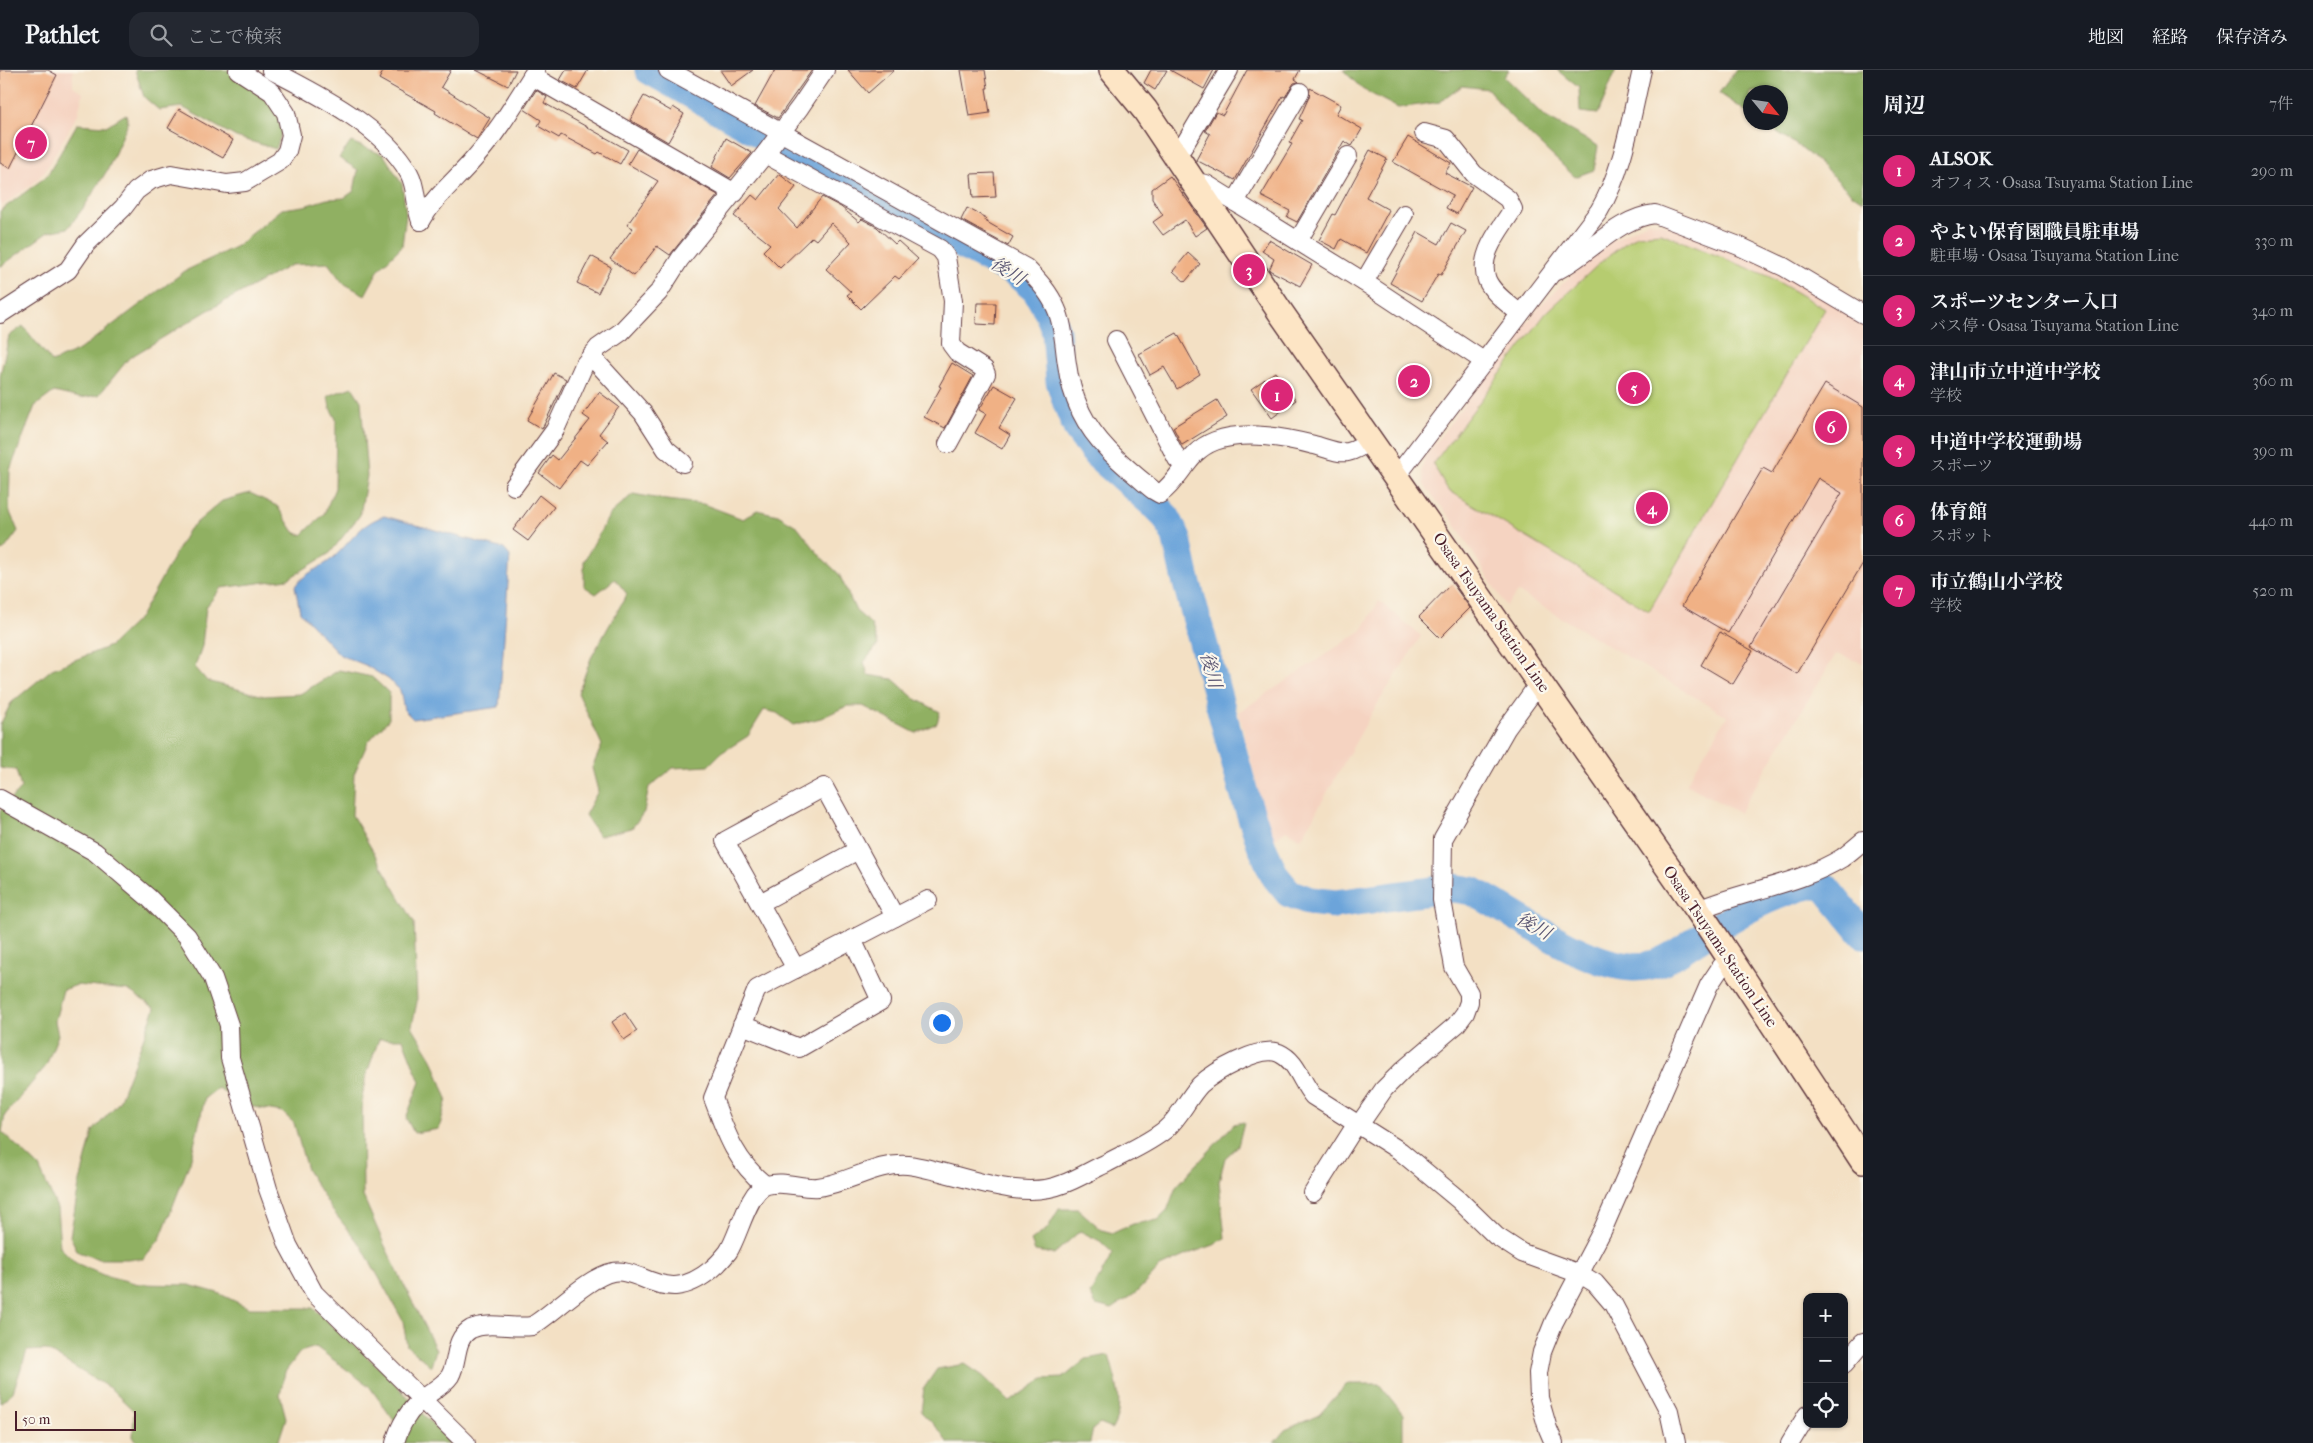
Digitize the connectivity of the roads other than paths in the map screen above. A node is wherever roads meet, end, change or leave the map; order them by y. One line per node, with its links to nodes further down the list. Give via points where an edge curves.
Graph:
1 (238, 70): 21 (street, via 272,92 286,113 291,135 287,152 280,161 245,182 227,184 171,174 151,180 136,191 86,244 68,270)
2 (271, 70): 8 (street, via 367,128 391,150 410,173 421,221 431,204 488,141)
3 (668, 70): 11 (street)
4 (825, 70): 11 (street)
5 (1112, 70): 12 (main road, Osasa Tsuyama Station Line)
6 (1229, 70): 12 (street)
7 (1642, 70): 19 (street, via 1619,170 1609,194)
8 (534, 73): 15 (street)
9 (1300, 92): 16 (street)
10 (1424, 133): 22 (street, via 1446,139 1474,174 1508,199 1513,209 1485,256 1485,264 1487,280 1496,294)
11 (774, 142): 15 (street); 28 (street, via 890,221 940,249 946,257 953,300 950,344 984,369 986,374); 30 (street, via 1026,268 1049,294 1057,309 1071,388 1094,435 1126,467 1160,494 1169,487)
12 (1175, 154): 14 (main road, Osasa Tsuyama Station Line)
13 (1348, 156): 18 (street)
14 (1194, 182): 16 (street, via 1206,184); 27 (main road, Osasa Tsuyama Station Line, via 1281,313)
15 (735, 193): 25 (street, via 680,259 652,300 621,332)
16 (1234, 202): 18 (street)
17 (1404, 214): 20 (street)
18 (1298, 241): 20 (street)
19 (1551, 274): 22 (street); 23 (street, via 1573,263 1616,230 1642,216 1655,214 1784,267)
20 (1364, 282): 26 (street)
21 (0, 314)
22 (1520, 314): 26 (street)
23 (1863, 314)
24 (1116, 340): 30 (street, via 1177,459)
25 (591, 356): 29 (street, via 643,413 666,449); 32 (street, via 555,430)
26 (1485, 362): 31 (street)
27 (1371, 439): 30 (street, via 1346,453 1291,439 1233,436 1200,448); 31 (main road, Osasa Tsuyama Station Line)
28 (948, 444)
29 (682, 463)
30 (1184, 464)
31 (1396, 477): 33 (main road, Osasa Tsuyama Station Line)
32 (514, 486)
33 (1540, 682): 39 (main road, Osasa Tsuyama Station Line); 45 (street, via 1506,729 1443,839 1442,900 1454,967 1469,993 1465,1013 1456,1025 1384,1089)
34 (0, 799): 52 (street, via 95,852 187,936 213,978 229,1025 232,1067 288,1245 314,1293)
35 (1863, 841): 39 (street, via 1842,858 1813,872 1717,901)
36 (858, 850): 38 (street); 38 (street, via 824,787 725,841); 40 (street)
37 (928, 900): 40 (street)
38 (760, 903): 43 (street)
39 (1701, 914): 42 (main road, Osasa Tsuyama Station Line)
40 (895, 917): 41 (street)
41 (852, 939): 43 (street); 44 (street, via 882,1001 799,1048)
42 (1725, 951): 46 (main road, Osasa Tsuyama Station Line); 49 (street, via 1721,967 1709,985 1637,1153)
43 (796, 969): 44 (street, via 757,989)
44 (742, 1025): 47 (street, via 713,1098 727,1137 743,1165)
45 (1359, 1124): 47 (street, via 1313,1096 1289,1059 1277,1052 1264,1051 1246,1057 1202,1083 1166,1130 1062,1185 1038,1189 1008,1188 908,1165 888,1165 840,1183 816,1187 778,1183); 48 (street); 49 (street, via 1407,1157 1496,1236 1522,1253)
46 (1863, 1161)
47 (765, 1185): 52 (street, via 745,1213 728,1252 690,1283 677,1287 656,1284 630,1273 614,1271 597,1278 532,1326 474,1328 460,1340 449,1377)
48 (1313, 1193)
49 (1580, 1274): 56 (street, via 1554,1322 1538,1373 1539,1398); 57 (street, via 1595,1282 1613,1304 1669,1412)
50 (1863, 1342): 51 (street)
51 (1848, 1359)
52 (422, 1400): 54 (street, via 404,1422); 55 (street)
53 (1803, 1422): 58 (street)
54 (395, 1443)
55 (466, 1443)
56 (1554, 1443)
57 (1676, 1443)
58 (1790, 1443)

